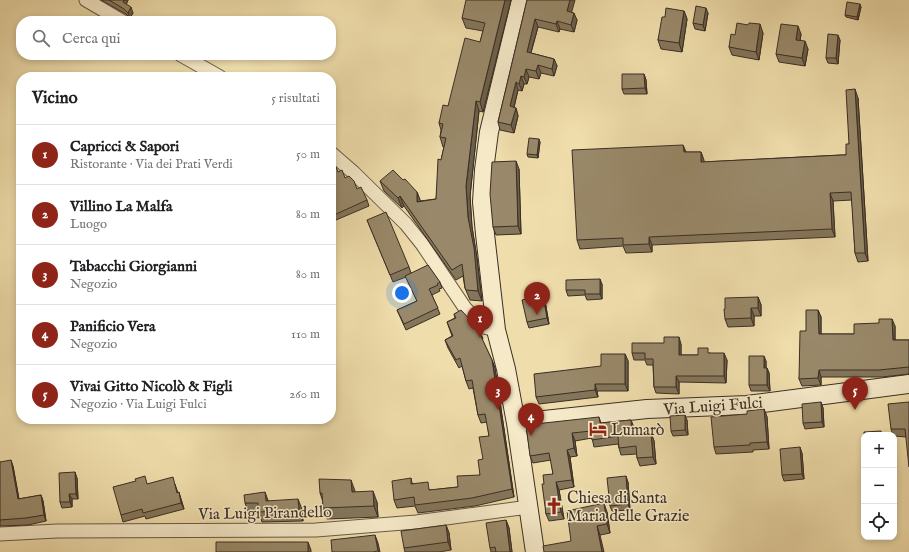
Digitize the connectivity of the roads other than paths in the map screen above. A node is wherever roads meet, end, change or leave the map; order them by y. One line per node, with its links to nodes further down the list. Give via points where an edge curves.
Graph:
1 (86, 0): 3 (street)
2 (521, 0): 7 (main road, via 489,132 484,170 482,202)
3 (113, 16)
4 (191, 60): 5 (street)
5 (211, 72)
6 (336, 158): 7 (street, via 406,224 465,308 484,328)
7 (496, 330): 9 (main road)
8 (909, 384): 9 (main road, Via Luigi Fulci, via 747,404 647,409)
9 (516, 423): 10 (main road)
10 (529, 507): 11 (street, Via Luigi Pirandello, via 416,522 316,530 56,531); 12 (main road)
11 (0, 534)
12 (536, 552)

